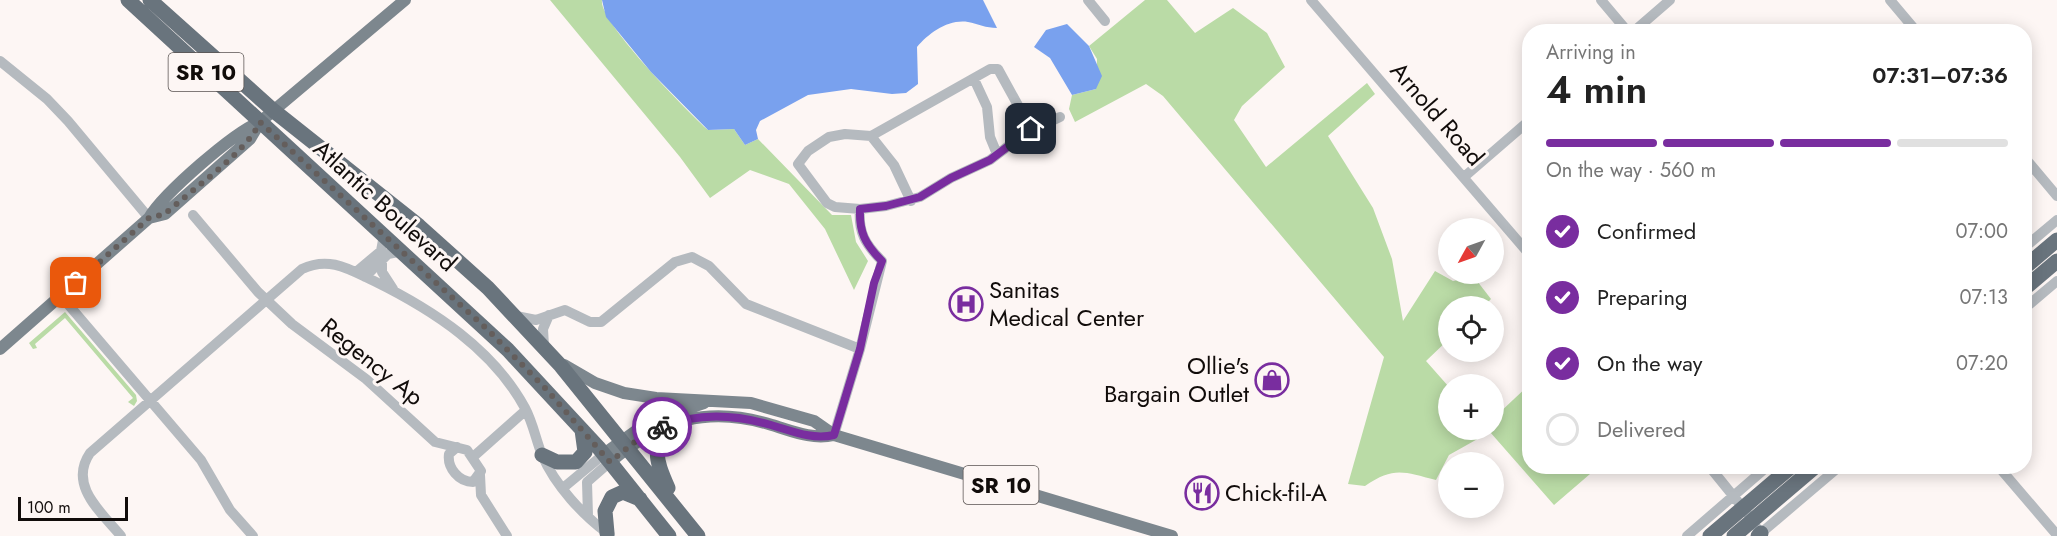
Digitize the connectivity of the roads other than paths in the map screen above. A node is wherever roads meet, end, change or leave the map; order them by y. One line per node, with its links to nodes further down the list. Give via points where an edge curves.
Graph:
1 (128, 0): 17 (highway, Atlantic Boulevard / SR 10)
2 (150, 0): 15 (highway, Atlantic Boulevard / SR 10)
3 (405, 0): 15 (main road)
4 (1088, 0): 9 (street)
5 (1311, 0): 23 (street, Arnold Road)
6 (1601, 0): 10 (street)
7 (1670, 0): 11 (street)
8 (1890, 0): 12 (street)
9 (1105, 21)
10 (1621, 24)
11 (1642, 24)
12 (1910, 24)
13 (0, 61): 28 (street, via 68,121)
14 (974, 79): 19 (street, via 990,69 998,69); 20 (street); 21 (street, via 986,101 990,137)
15 (274, 111): 17 (main road); 46 (highway, Atlantic Boulevard / SR 10, via 434,239)
16 (1060, 117): 19 (street)
17 (260, 122): 28 (main road, via 250,139 165,214); 30 (highway, Atlantic Boulevard / SR 10)
18 (1522, 127): 23 (street)
19 (1031, 129): 21 (street)
20 (872, 136): 25 (street, via 894,165); 26 (street, via 835,134 808,151 798,164 827,203)
21 (997, 154): 25 (street)
22 (2032, 166): 24 (street)
23 (1464, 177): 33 (street, Arnold Road)
24 (2057, 196)
25 (911, 201): 26 (street)
26 (860, 209): 49 (street, via 864,240 882,261)
27 (193, 215): 43 (street, Regency Ap)
28 (149, 218): 42 (main road)
29 (2057, 220): 32 (street)
30 (384, 235): 34 (highway, Atlantic Boulevard / SR 10); 38 (street, via 381,251)
31 (2057, 240): 36 (highway)
32 (2032, 241)
33 (1522, 246)
34 (402, 251): 35 (street, via 388,254); 54 (highway, Atlantic Boulevard / SR 10, via 508,350)
35 (382, 260): 38 (street); 41 (street, via 382,272)
36 (2032, 261)
37 (2057, 261): 40 (highway)
38 (360, 275): 41 (street); 43 (street, via 335,263 317,263 302,269)
39 (2057, 281): 44 (street)
40 (2032, 282)
41 (394, 291): 52 (street, via 470,342 507,381)
42 (61, 296): 48 (main road); 51 (street)
43 (267, 300): 51 (street); 56 (street, Regency Ap, via 292,324 366,379)
44 (2032, 302)
45 (549, 315): 46 (street, via 534,320); 47 (street, via 543,329); 49 (street, via 565,310 590,322 601,322 675,262 692,257 709,266 746,304)
46 (516, 316): 47 (highway, Atlantic Boulevard / SR 10)
47 (543, 346): 50 (main road, Atlantic Boulevard / SR 10, via 576,373 616,391 647,397); 57 (highway, Atlantic Boulevard)
48 (0, 349)
49 (860, 349): 55 (street)
50 (726, 399): 55 (main road, Atlantic Boulevard / SR 10, via 805,418); 57 (main road, via 663,416)
51 (149, 400): 80 (street, via 90,453 81,472 88,497); 81 (street, via 201,460 230,510)
52 (526, 410): 59 (street); 60 (street)
53 (679, 421): 55 (main road, Atlantic Boulevard / SR 10, via 732,416 809,436); 57 (main road, Atlantic Boulevard / SR 10); 75 (highway, via 661,438 656,452 660,471)
54 (581, 428): 59 (highway, via 585,452 576,462 557,462); 62 (highway, Atlantic Boulevard / SR 10)
55 (834, 435): 85 (main road, Atlantic Boulevard / SR 10)
56 (435, 442): 58 (street, Regency Ap); 61 (street)
57 (625, 443): 62 (main road, Atlantic Boulevard / SR 10); 75 (highway)
58 (457, 447): 60 (street, Regency Ap); 61 (street)
59 (542, 455): 72 (street)
60 (473, 457): 69 (street)
61 (448, 458): 70 (street, via 456,474)
62 (607, 458): 71 (street); 72 (street); 74 (highway)
63 (1716, 474): 77 (street)
64 (1765, 474): 77 (street)
65 (1785, 474): 77 (highway)
66 (1806, 474): 77 (highway)
67 (1826, 474): 77 (street)
68 (2005, 474): 79 (street)
69 (480, 475): 70 (street, via 473,482); 73 (street)
70 (466, 482): 73 (street)
71 (586, 482): 72 (street); 76 (street)
72 (566, 492): 76 (street)
73 (481, 495): 82 (street)
74 (640, 498): 78 (highway, via 623,492 612,497 605,511); 83 (highway)
75 (680, 512): 84 (highway)
76 (588, 516): 78 (street)
77 (1750, 519): 86 (street); 87 (highway); 88 (highway)
78 (610, 534)
79 (2057, 535)
80 (121, 536)
81 (253, 536)
82 (507, 536)
83 (669, 536)
84 (698, 536)
85 (1172, 536)
86 (1687, 536)
87 (1710, 536)
88 (1734, 536)

